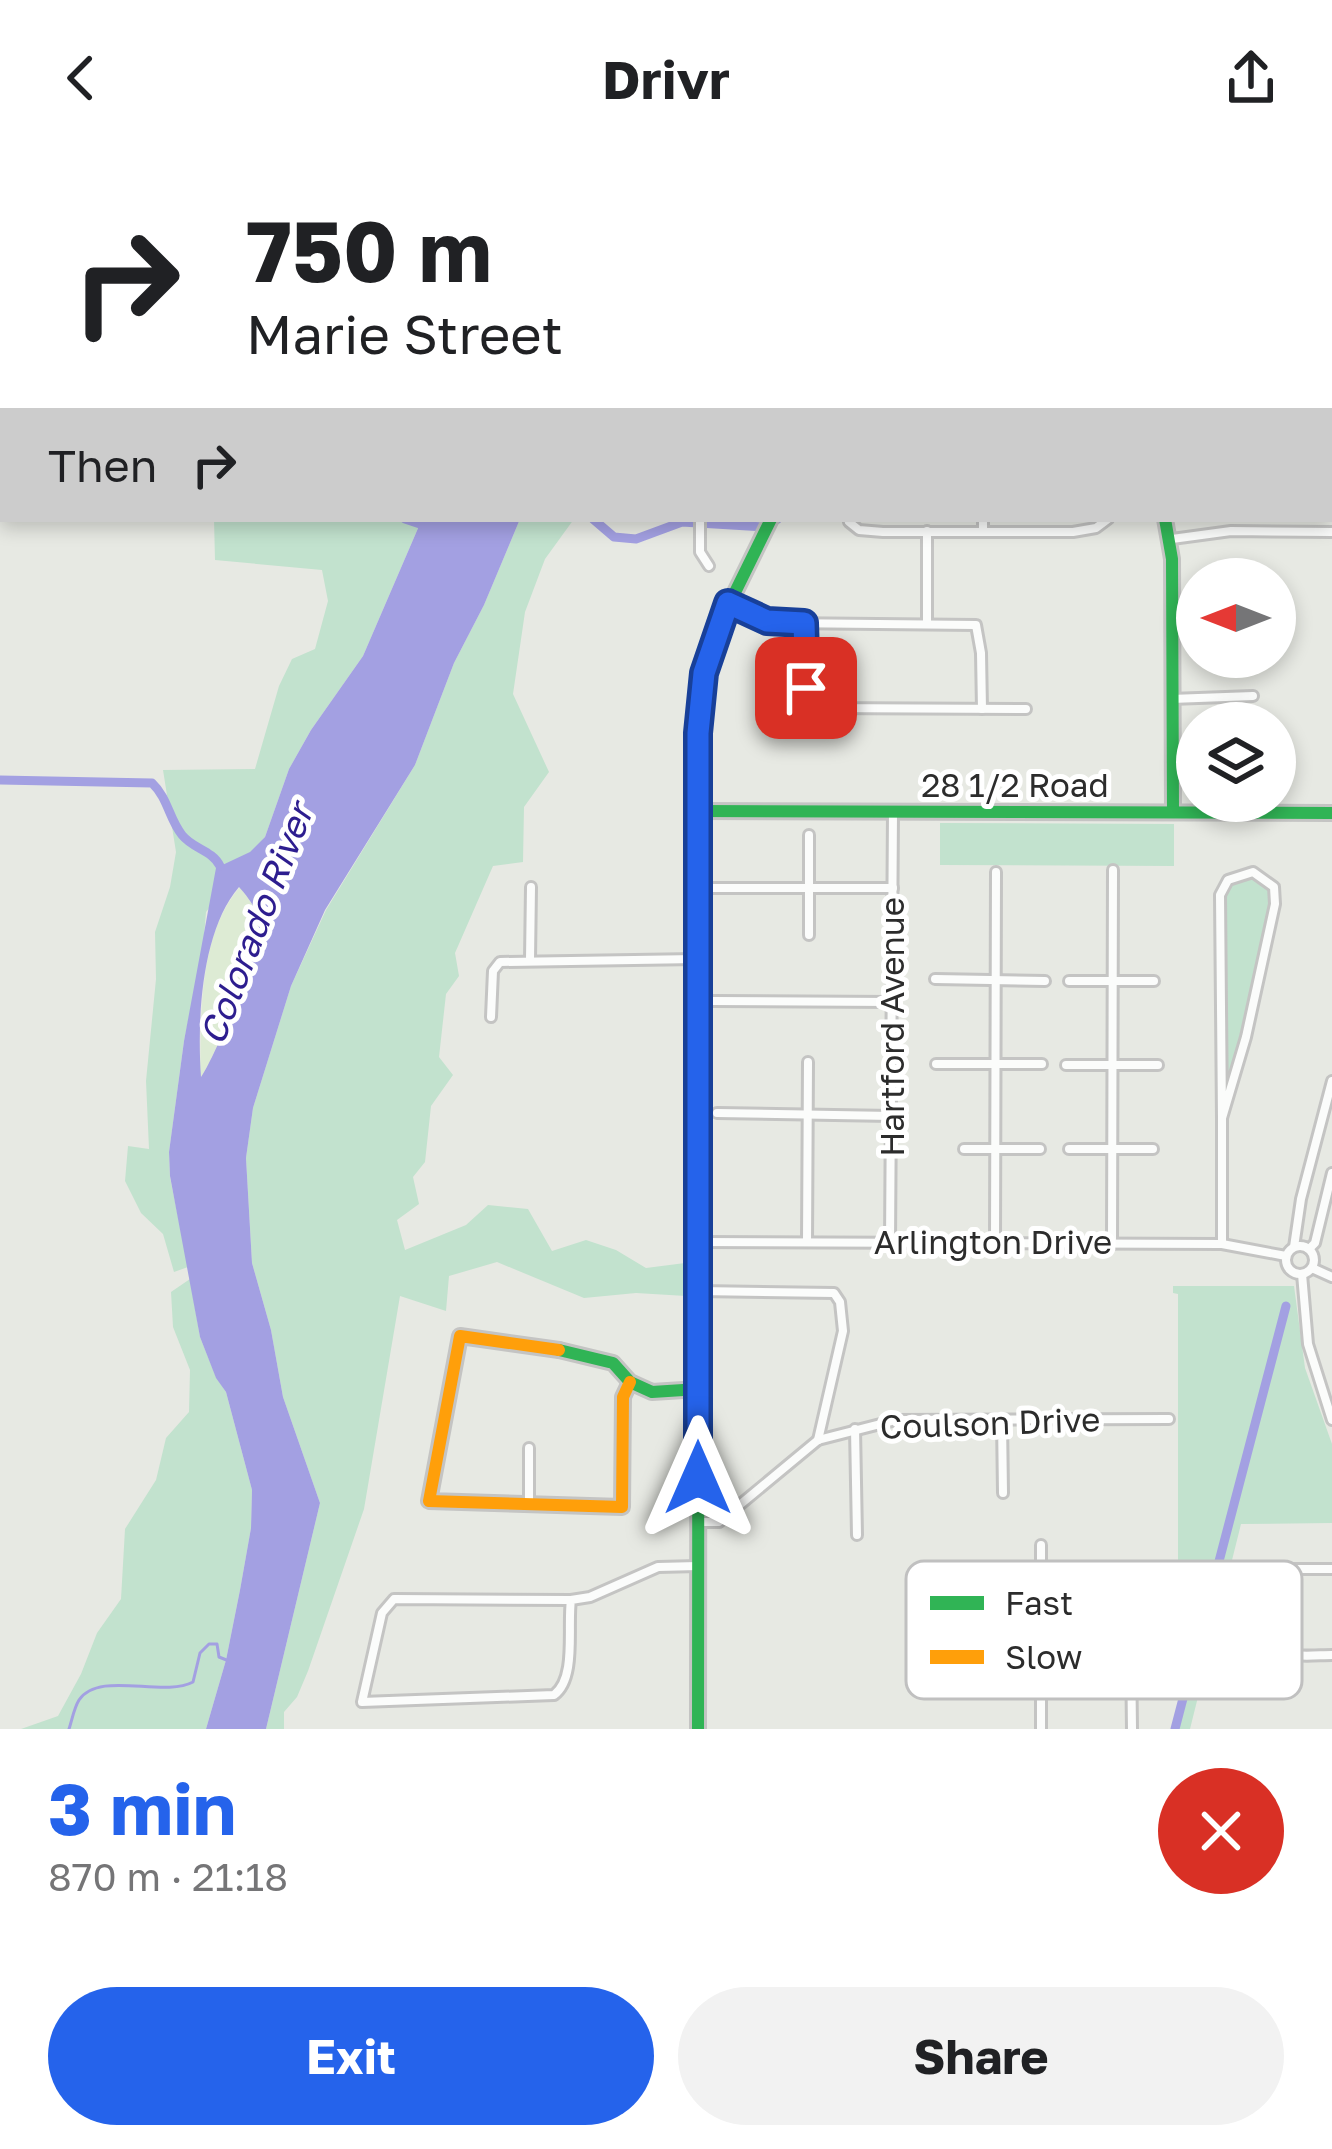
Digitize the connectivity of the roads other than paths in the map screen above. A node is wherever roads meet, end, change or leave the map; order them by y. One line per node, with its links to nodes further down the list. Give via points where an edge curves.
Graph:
1 (700, 522): 13 (street, via 700,552)
2 (769, 522): 14 (street)
3 (849, 522): 8 (street, via 859,530)
4 (983, 522): 10 (street)
5 (1104, 522): 10 (street, via 1072,532)
6 (1166, 522): 12 (street)
7 (1231, 522): 9 (street)
8 (926, 531): 10 (street); 16 (street)
9 (1231, 531): 11 (street); 12 (street)
10 (983, 532)
11 (1332, 532)
12 (1172, 539): 18 (street)
13 (709, 566)
14 (728, 603): 15 (street, via 767,621); 21 (street, via 699,701)
15 (804, 623): 16 (street); 19 (street, via 812,705)
16 (927, 623): 19 (street, via 976,625)
17 (1253, 696): 18 (street)
18 (1171, 699): 23 (street)
19 (982, 709): 20 (street)
20 (1026, 709)
21 (698, 811): 22 (street, 28 1/2 Road); 34 (street)
22 (893, 811): 23 (street, 28 1/2 Road); 31 (street, Hartford Avenue)
23 (1173, 812): 24 (street, 28 1/2 Road)
24 (1332, 813)
25 (809, 835): 30 (street)
26 (1113, 870): 39 (street)
27 (996, 872): 36 (street)
28 (531, 887): 33 (street)
29 (712, 888): 30 (street)
30 (809, 888): 31 (street); 32 (street)
31 (892, 888): 42 (street, Hartford Avenue)
32 (809, 935)
33 (530, 959): 34 (street); 43 (street, via 495,965)
34 (697, 959): 63 (street)
35 (935, 979): 36 (street)
36 (996, 980): 37 (street); 46 (street)
37 (1045, 981)
38 (1070, 981): 39 (street)
39 (1113, 981): 40 (street); 49 (street)
40 (1154, 981)
41 (712, 1000): 42 (street)
42 (892, 1002): 54 (street, Hartford Avenue)
43 (490, 1017)
44 (808, 1062): 53 (street)
45 (936, 1064): 46 (street)
46 (995, 1064): 47 (street); 57 (street)
47 (1042, 1064)
48 (1066, 1065): 49 (street)
49 (1112, 1065): 50 (street); 60 (street)
50 (1158, 1065)
51 (1332, 1081): 69 (street)
52 (717, 1113): 53 (street)
53 (808, 1114): 54 (street); 64 (street)
54 (892, 1116): 65 (street, Hartford Avenue)
55 (1222, 1118): 55 (street, via 1275,904 1274,887 1252,872 1228,880 1220,896); 68 (street)
56 (964, 1149): 57 (street)
57 (995, 1149): 58 (street); 66 (street)
58 (1040, 1149)
59 (1069, 1149): 60 (street)
60 (1112, 1149): 61 (street); 67 (street)
61 (1153, 1149)
62 (1332, 1173): 70 (street)
63 (698, 1241): 64 (street, Arlington Drive); 75 (street)
64 (807, 1242): 65 (street, Arlington Drive)
65 (890, 1242): 66 (street, Arlington Drive)
66 (995, 1242): 67 (street, Arlington Drive)
67 (1112, 1243): 68 (street, Arlington Drive)
68 (1222, 1244): 71 (street, Arlington Drive)
69 (1294, 1247): 70 (street); 71 (street)
70 (1309, 1249): 72 (street)
71 (1286, 1256): 73 (street, via 1290,1271)
72 (1312, 1268): 73 (street); 74 (street)
73 (1302, 1274): 78 (street, via 1308,1344)
74 (1332, 1277)
75 (698, 1291): 77 (street); 83 (street, via 834,1293 843,1331)
76 (630, 1382): 77 (street, via 652,1392); 86 (street, via 623,1397 622,1508); 86 (street, via 614,1363 460,1336 429,1501)
77 (699, 1389): 87 (street)
78 (1327, 1393): 80 (street)
79 (1169, 1419): 81 (street, Coulson Drive)
80 (1332, 1420)
81 (1002, 1421): 82 (street, Coulson Drive, via 896,1420); 85 (street)
82 (855, 1428): 83 (street, Coulson Drive); 88 (street)
83 (818, 1440): 87 (street, Coulson Drive, via 719,1522)
84 (529, 1448): 86 (street)
85 (1003, 1493)
86 (529, 1506)
87 (698, 1522): 91 (street)
88 (857, 1535)
89 (1041, 1544): 90 (street)
90 (1041, 1561)
91 (698, 1566): 92 (street, via 658,1567); 97 (street)
92 (571, 1600): 92 (street, via 394,1599 382,1612 362,1702 554,1695 565,1684)
93 (1332, 1654): 94 (street)
94 (1302, 1655)
95 (1040, 1699): 98 (street)
96 (1132, 1699): 99 (street)
97 (698, 1729)
98 (1040, 1729)
99 (1132, 1729)

